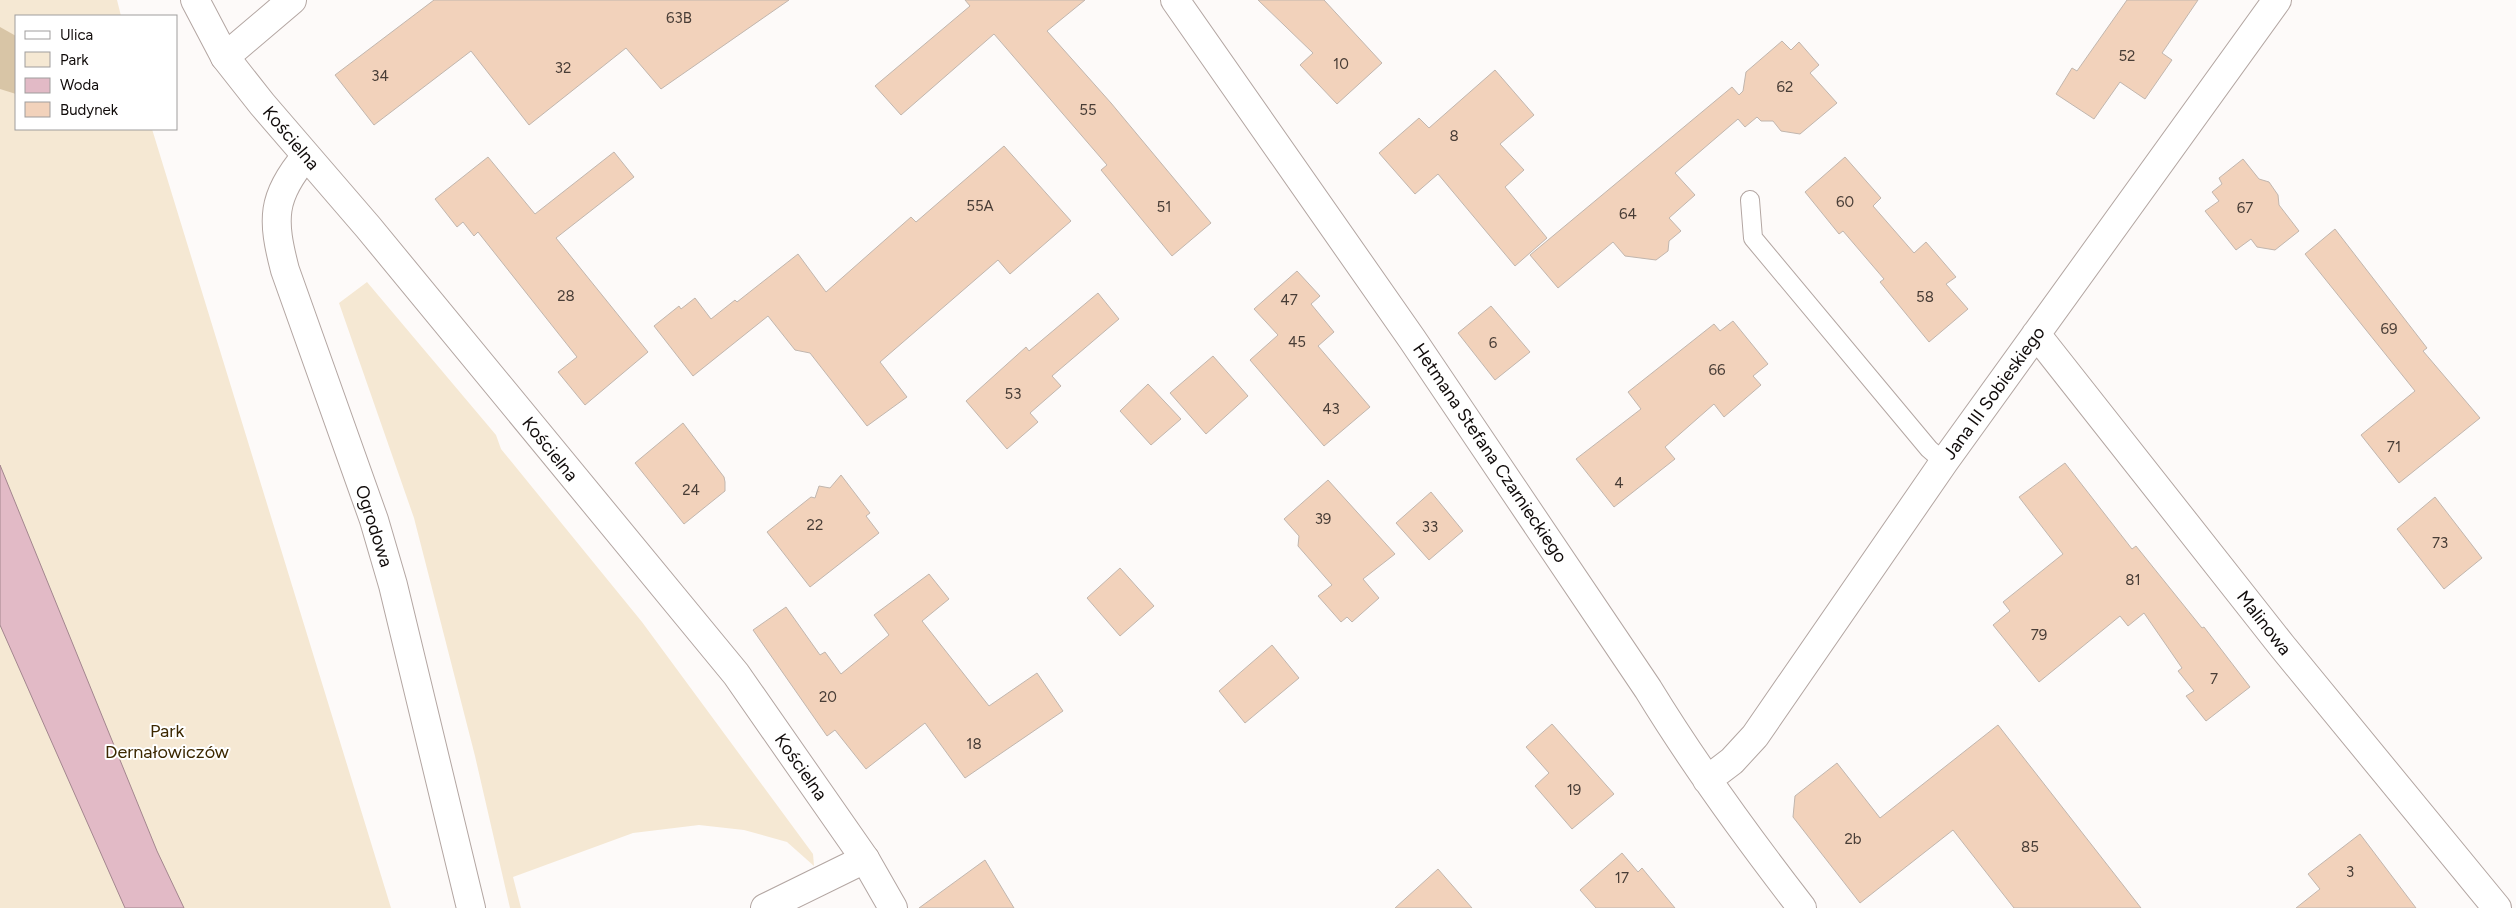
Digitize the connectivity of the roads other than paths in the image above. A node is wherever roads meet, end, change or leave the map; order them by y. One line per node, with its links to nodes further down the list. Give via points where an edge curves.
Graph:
1 (195, 0): 5 (street, Kościelna)
2 (292, 0): 5 (street)
3 (1175, 0): 10 (street, Hetmana Stefana Czarnieckiego, via 1412,338)
4 (2277, 0): 8 (street, Jana III Sobieskiego)
5 (226, 57): 6 (street, Kościelna)
6 (306, 156): 11 (street, Kościelna, via 736,674); 13 (street, Ogrodowa, via 288,176 279,200 275,221 278,244 374,520)
7 (1750, 200): 9 (lane, via 1753,238)
8 (2036, 334): 9 (street, Jana III Sobieskiego); 16 (street, Malinowa, via 2282,646)
9 (1944, 462): 10 (street, Jana III Sobieskiego, via 1755,736 1732,761)
10 (1707, 780): 15 (street, Hetmana Stefana Czarnieckiego)
11 (865, 859): 12 (street); 14 (street, Kościelna)
12 (771, 907)
13 (471, 908)
14 (893, 908)
15 (1802, 908)
16 (2497, 908)

